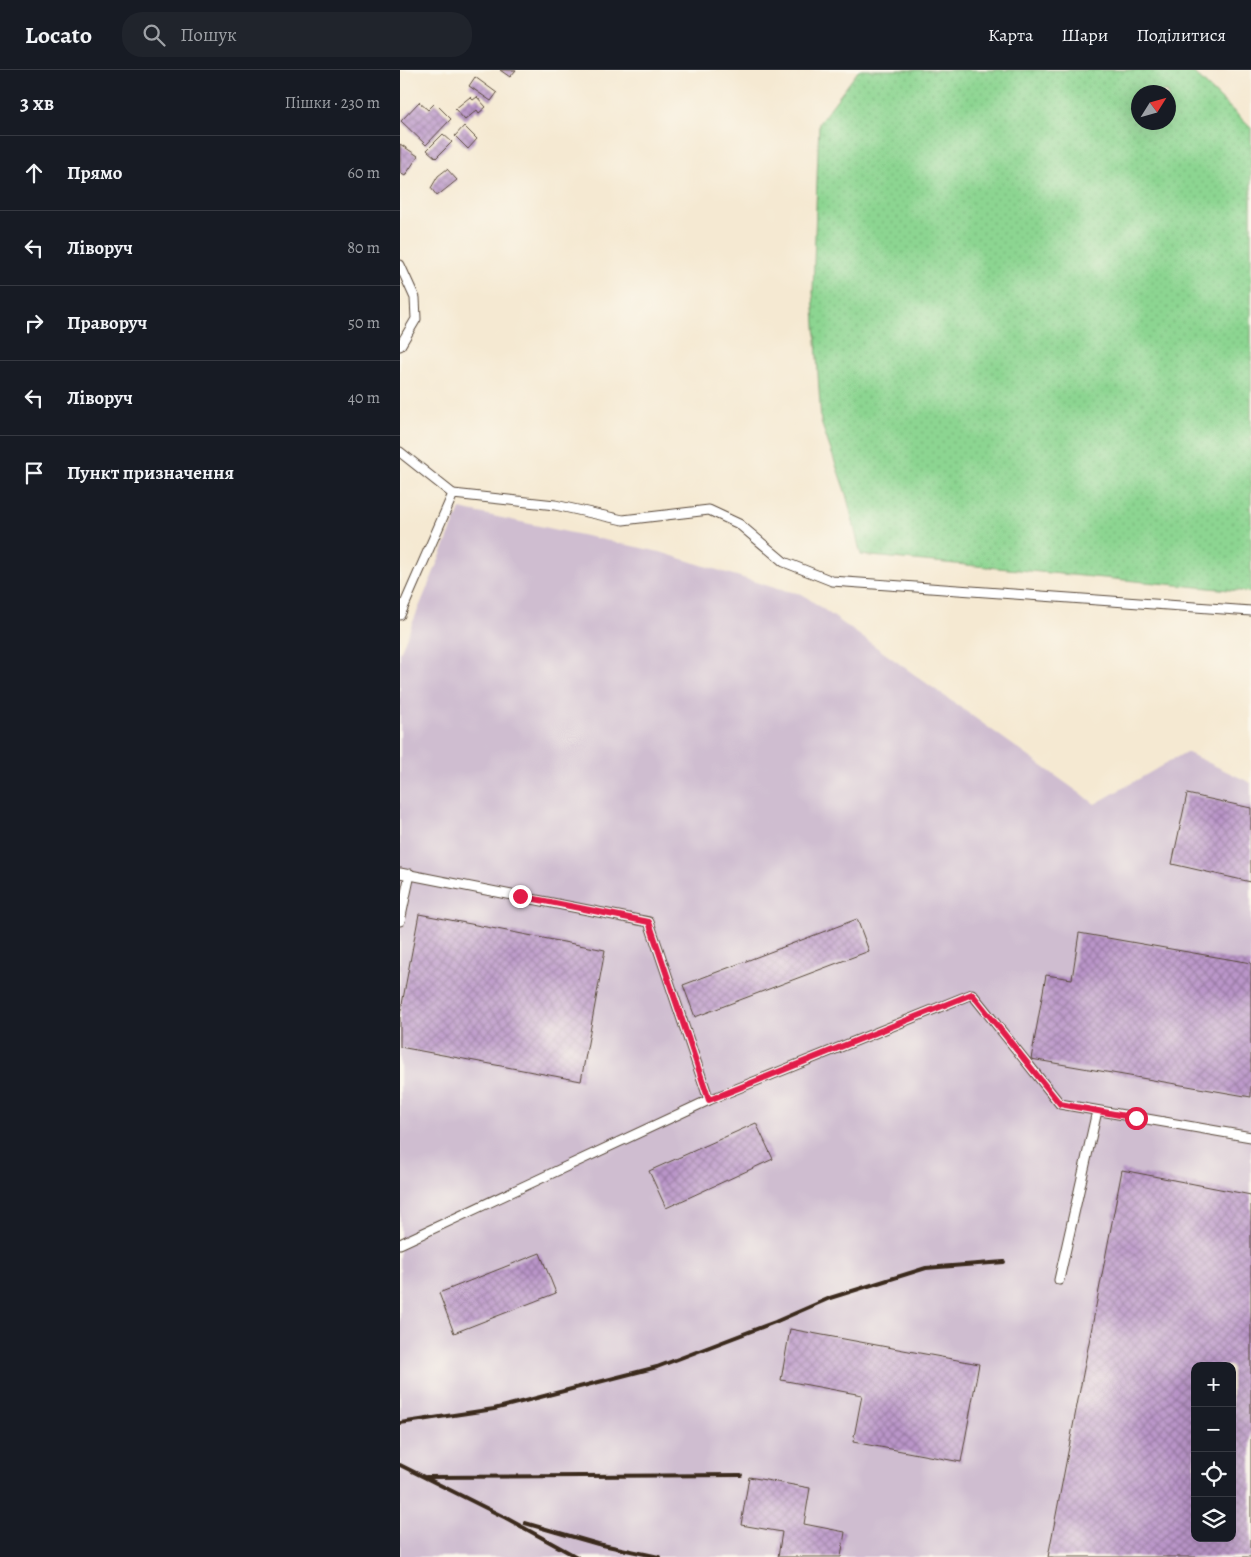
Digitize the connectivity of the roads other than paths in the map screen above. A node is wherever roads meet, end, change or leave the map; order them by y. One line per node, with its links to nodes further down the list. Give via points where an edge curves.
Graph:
1 (400, 264): 2 (lane, via 415,298 416,319)
2 (400, 346)
3 (400, 452): 4 (lane)
4 (454, 494): 5 (lane, via 555,505 623,520 709,510 739,524 784,562 832,582); 6 (lane)
5 (1251, 611)
6 (400, 616)
7 (400, 872): 8 (lane)
8 (410, 874): 9 (lane); 10 (lane, via 649,922)
9 (400, 921)
10 (709, 1100): 11 (lane, via 972,994 1060,1104); 13 (lane)
11 (1097, 1111): 12 (lane); 14 (lane)
12 (1251, 1138)
13 (400, 1244)
14 (1059, 1280)

